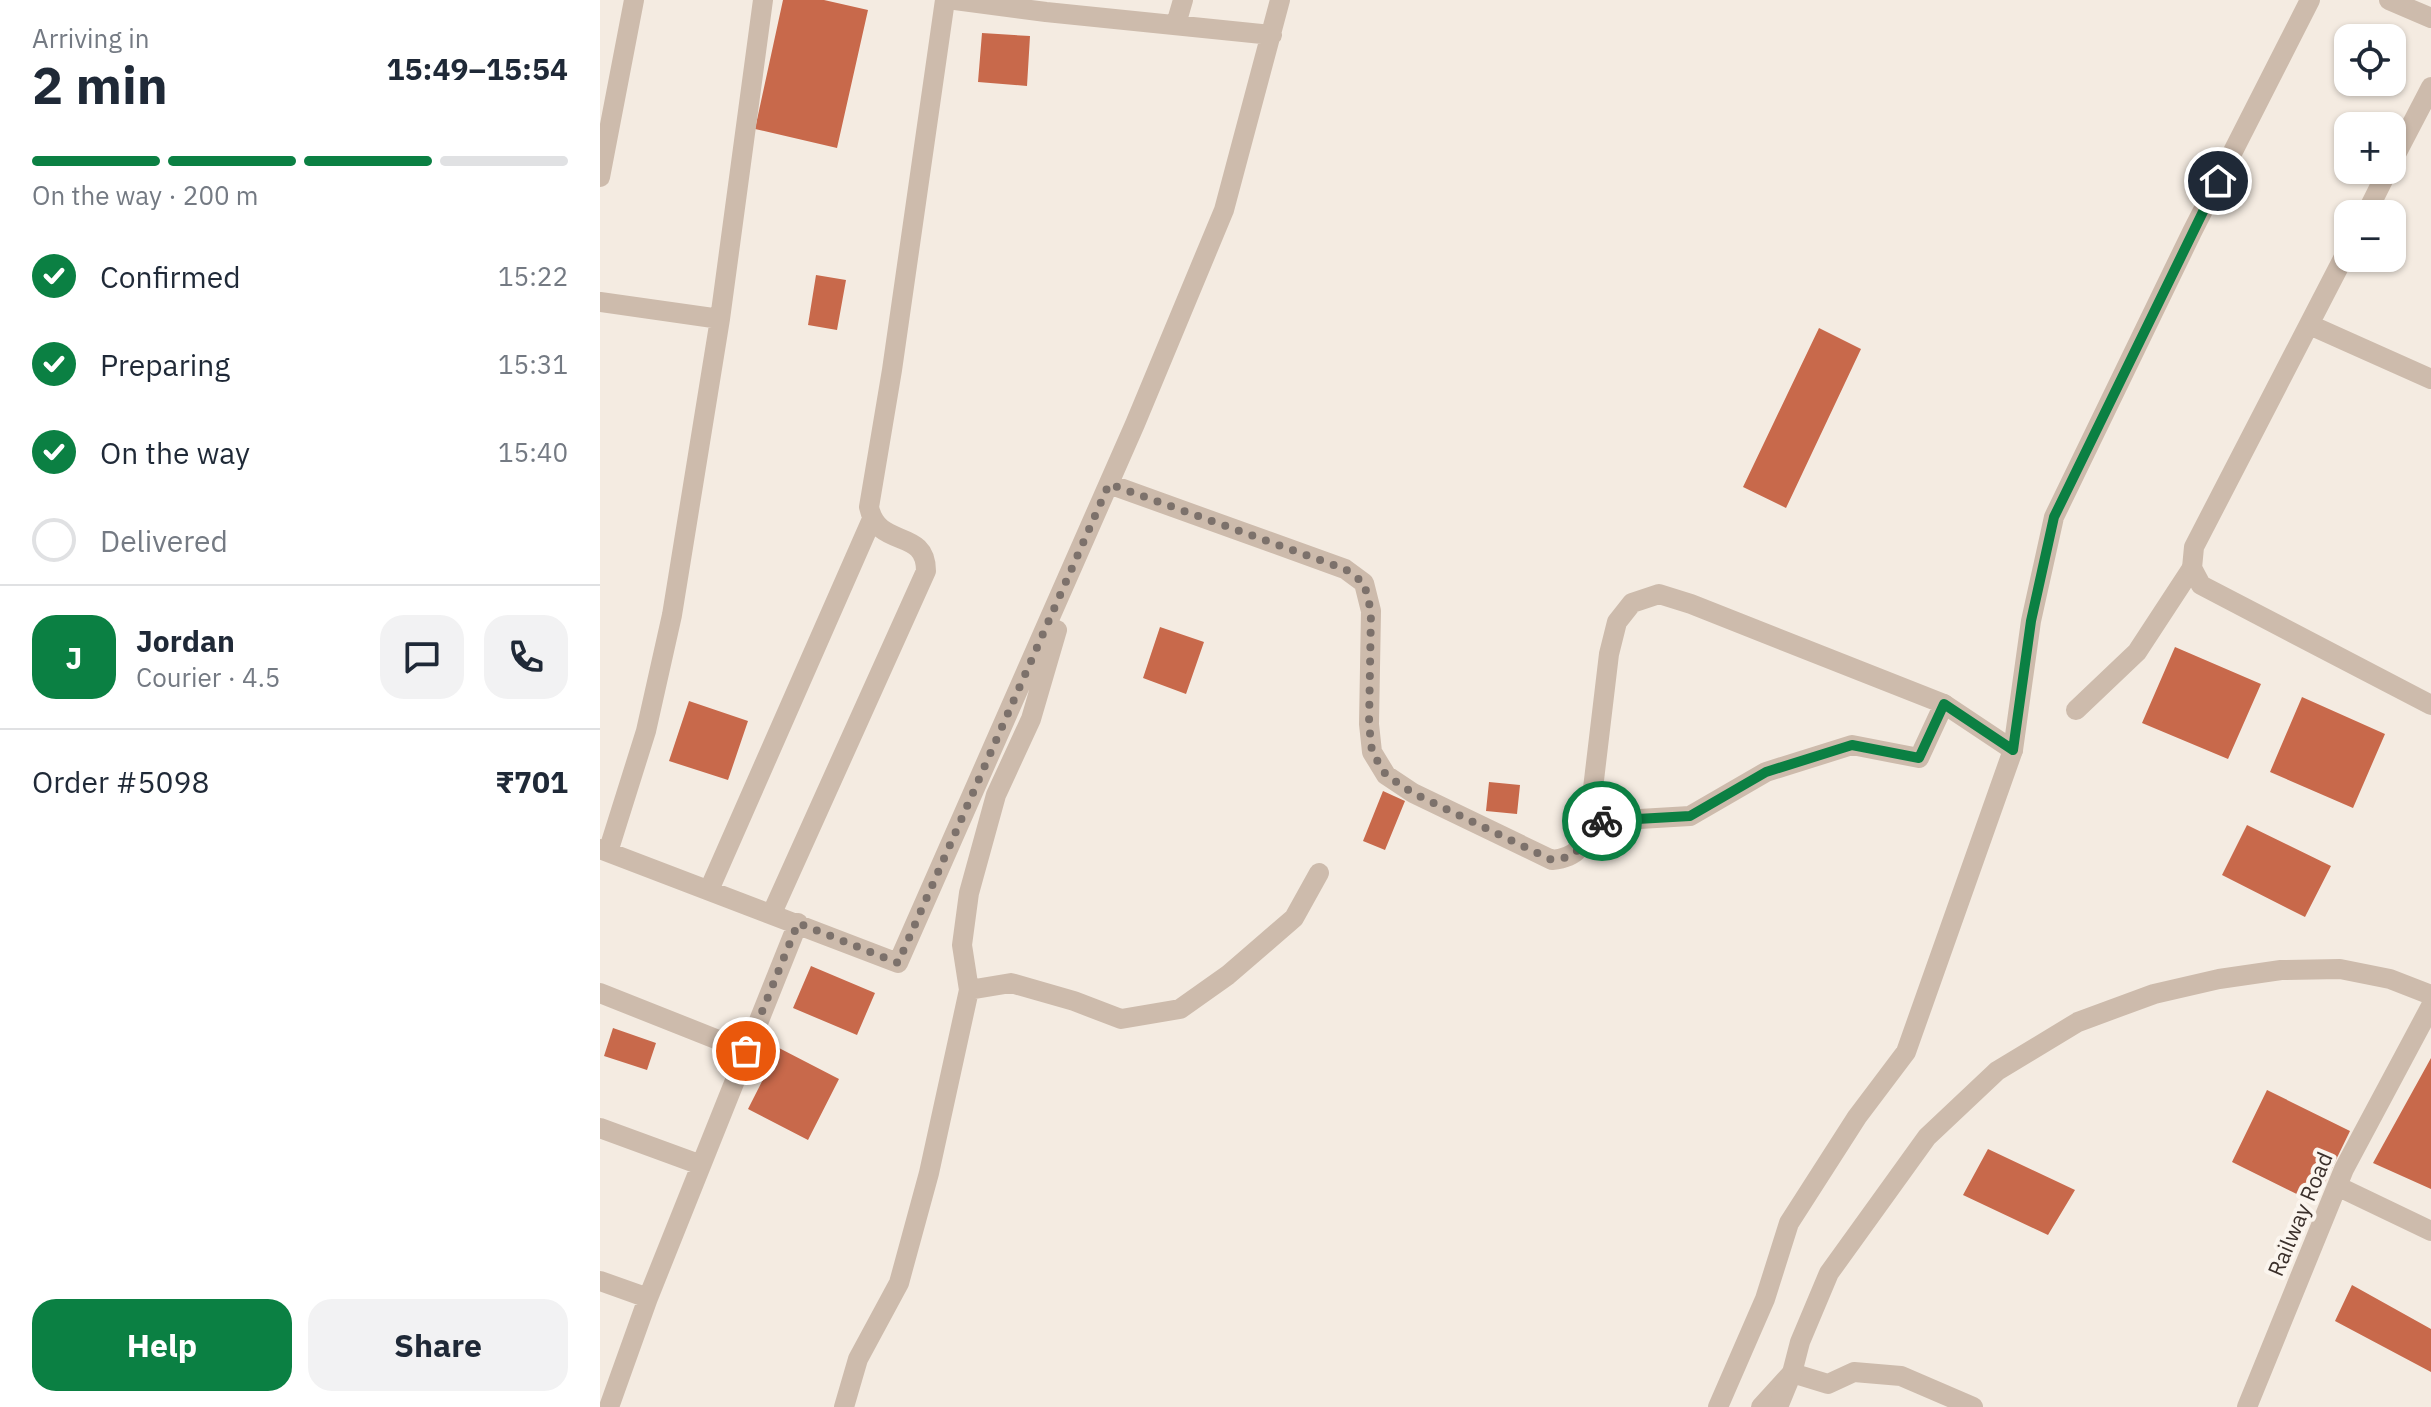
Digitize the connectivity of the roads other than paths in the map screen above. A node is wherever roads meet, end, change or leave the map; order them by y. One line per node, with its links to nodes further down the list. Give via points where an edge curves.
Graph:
1 (634, 0): 15 (street)
2 (763, 0): 18 (street)
3 (945, 0): 22 (street, via 869,507)
4 (955, 0): 9 (street)
5 (1183, 0): 11 (street)
6 (1280, 0): 12 (street)
7 (2310, 0): 28 (street, via 2054,517 2031,621)
8 (2389, 0): 10 (street)
9 (1046, 6): 11 (street)
10 (2431, 18)
11 (1176, 24): 12 (street)
12 (1272, 35): 21 (street, via 1224,210)
13 (2431, 87): 14 (street)
14 (2406, 135)
15 (600, 177)
16 (2336, 272): 19 (street)
17 (600, 302): 18 (street)
18 (720, 319): 30 (street, via 672,615 646,731)
19 (2310, 325): 20 (street); 24 (street, via 2194,547)
20 (2431, 379)
21 (1109, 484): 23 (street); 29 (street, via 1345,569 1364,583 1371,611 1372,752 1386,775 1552,860 1569,858 1583,844)
22 (872, 519): 32 (street); 33 (street, via 881,530 918,547 926,557 926,571)
23 (1081, 548): 34 (street, via 898,963); 35 (street, via 1031,719 996,795 969,893 962,945)
24 (2192, 568): 26 (street, via 2201,585); 27 (street, via 2137,652)
25 (1944, 704): 28 (street); 29 (street, via 1919,758 1852,745 1766,772 1690,816); 29 (street, via 1659,594 1632,603 1617,622)
26 (2431, 705)
27 (2076, 710)
28 (2013, 750): 49 (street, via 1906,1052 1789,1223 1765,1299)
29 (1589, 822)
30 (604, 850): 32 (street)
31 (1319, 873): 35 (street, via 1294,918 1180,1009 1121,1019 1011,983)
32 (709, 890): 33 (street)
33 (772, 913): 34 (street)
34 (798, 923): 39 (street)
35 (969, 990): 48 (street, via 899,1283 858,1359)
36 (600, 993): 39 (street)
37 (2431, 995): 46 (street, via 2390,979 2340,969 2281,970 2154,994 2078,1022 1997,1071 1927,1137 1829,1273)
38 (2431, 1006): 42 (street, Railway Road)
39 (746, 1051): 41 (street)
40 (600, 1128): 41 (street)
41 (701, 1165): 45 (street)
42 (2337, 1186): 43 (street); 53 (street, Railway Road)
43 (2431, 1231)
44 (600, 1281): 45 (street)
45 (648, 1298): 47 (street)
46 (1792, 1373): 50 (street); 51 (street); 52 (street, via 1828,1384 1854,1372 1901,1376)
47 (609, 1407)
48 (844, 1407)
49 (1718, 1407)
50 (1761, 1407)
51 (1778, 1407)
52 (1973, 1407)
53 (2247, 1407)

